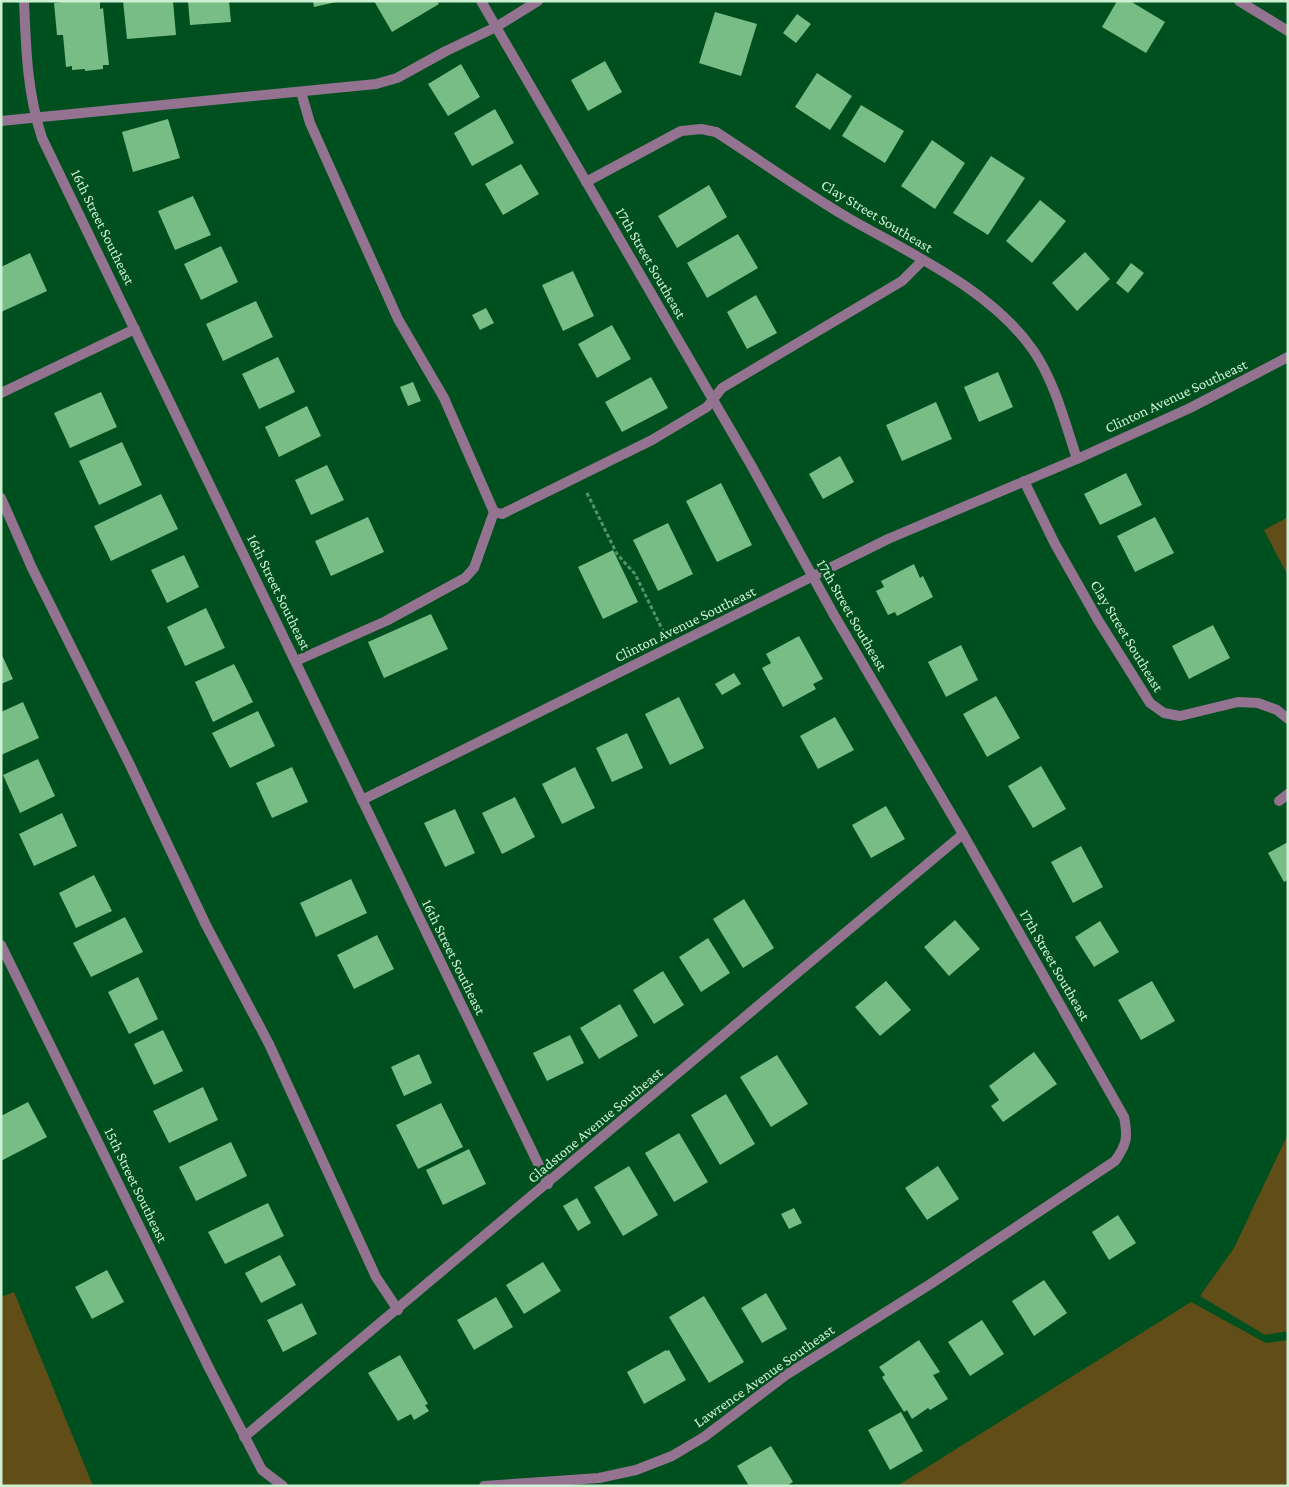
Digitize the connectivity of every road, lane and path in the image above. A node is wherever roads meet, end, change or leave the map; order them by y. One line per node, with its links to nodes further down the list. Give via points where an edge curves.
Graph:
1 (24, 1): 8 (street, 16th Street Southeast, via 26,47)
2 (481, 1): 5 (street, 17th Street Southeast)
3 (538, 1): 5 (street)
4 (1239, 1): 6 (street)
5 (496, 27): 7 (street, via 397,78 376,84); 10 (street, 17th Street Southeast)
6 (1288, 31)
7 (301, 92): 8 (street); 20 (street, via 310,124 398,319 444,398)
8 (36, 118): 9 (street); 12 (street, 16th Street Southeast, via 42,138)
9 (1, 122)
10 (586, 182): 11 (street, Clay Street Southeast, via 681,132 701,129 716,132 848,218); 15 (street, 17th Street Southeast)
11 (923, 260): 15 (street, via 902,281 722,388); 16 (street, Clay Street Southeast, via 986,300 1012,323 1034,351 1056,399)
12 (136, 329): 14 (street); 23 (street, 16th Street Southeast)
13 (1288, 358): 16 (street, Clinton Avenue Southeast, via 1190,408)
14 (1, 394)
15 (713, 402): 17 (street, via 652,440); 21 (street, 17th Street Southeast)
16 (1077, 459): 18 (street, Clinton Avenue Southeast)
17 (579, 477): 20 (street, via 502,514); 22 (path, via 617,554 635,574)
18 (1024, 481): 21 (street, Clinton Avenue Southeast, via 888,539); 24 (street, Clay Street Southeast, via 1098,620 1150,703 1164,713 1180,716 1238,702 1258,703)
19 (1, 498): 32 (street, via 206,925 269,1044 376,1276)
20 (494, 512): 23 (street, via 474,568 465,578 386,621)
21 (813, 577): 22 (street, Clinton Avenue Southeast); 28 (street, 17th Street Southeast)
22 (671, 648): 26 (street, Clinton Avenue Southeast)
23 (296, 661): 26 (street, 16th Street Southeast)
24 (1288, 718)
25 (1288, 794): 27 (street)
26 (362, 800): 30 (street, 16th Street Southeast)
27 (1279, 801)
28 (963, 834): 30 (street, Gladstone Avenue Southeast); 31 (street, 17th Street Southeast, via 1124,1116 1127,1132 1124,1148 1115,1161)
29 (1, 945): 33 (street, 15th Street Southeast)
30 (548, 1184): 32 (street, Gladstone Avenue Southeast)
31 (1033, 1216): 35 (street, Lawrence Avenue Southeast, via 786,1375 672,1456 636,1470 599,1478)
32 (398, 1310): 33 (street, Gladstone Avenue Southeast)
33 (244, 1437): 34 (street, via 262,1470)
34 (283, 1486)
35 (484, 1486)

